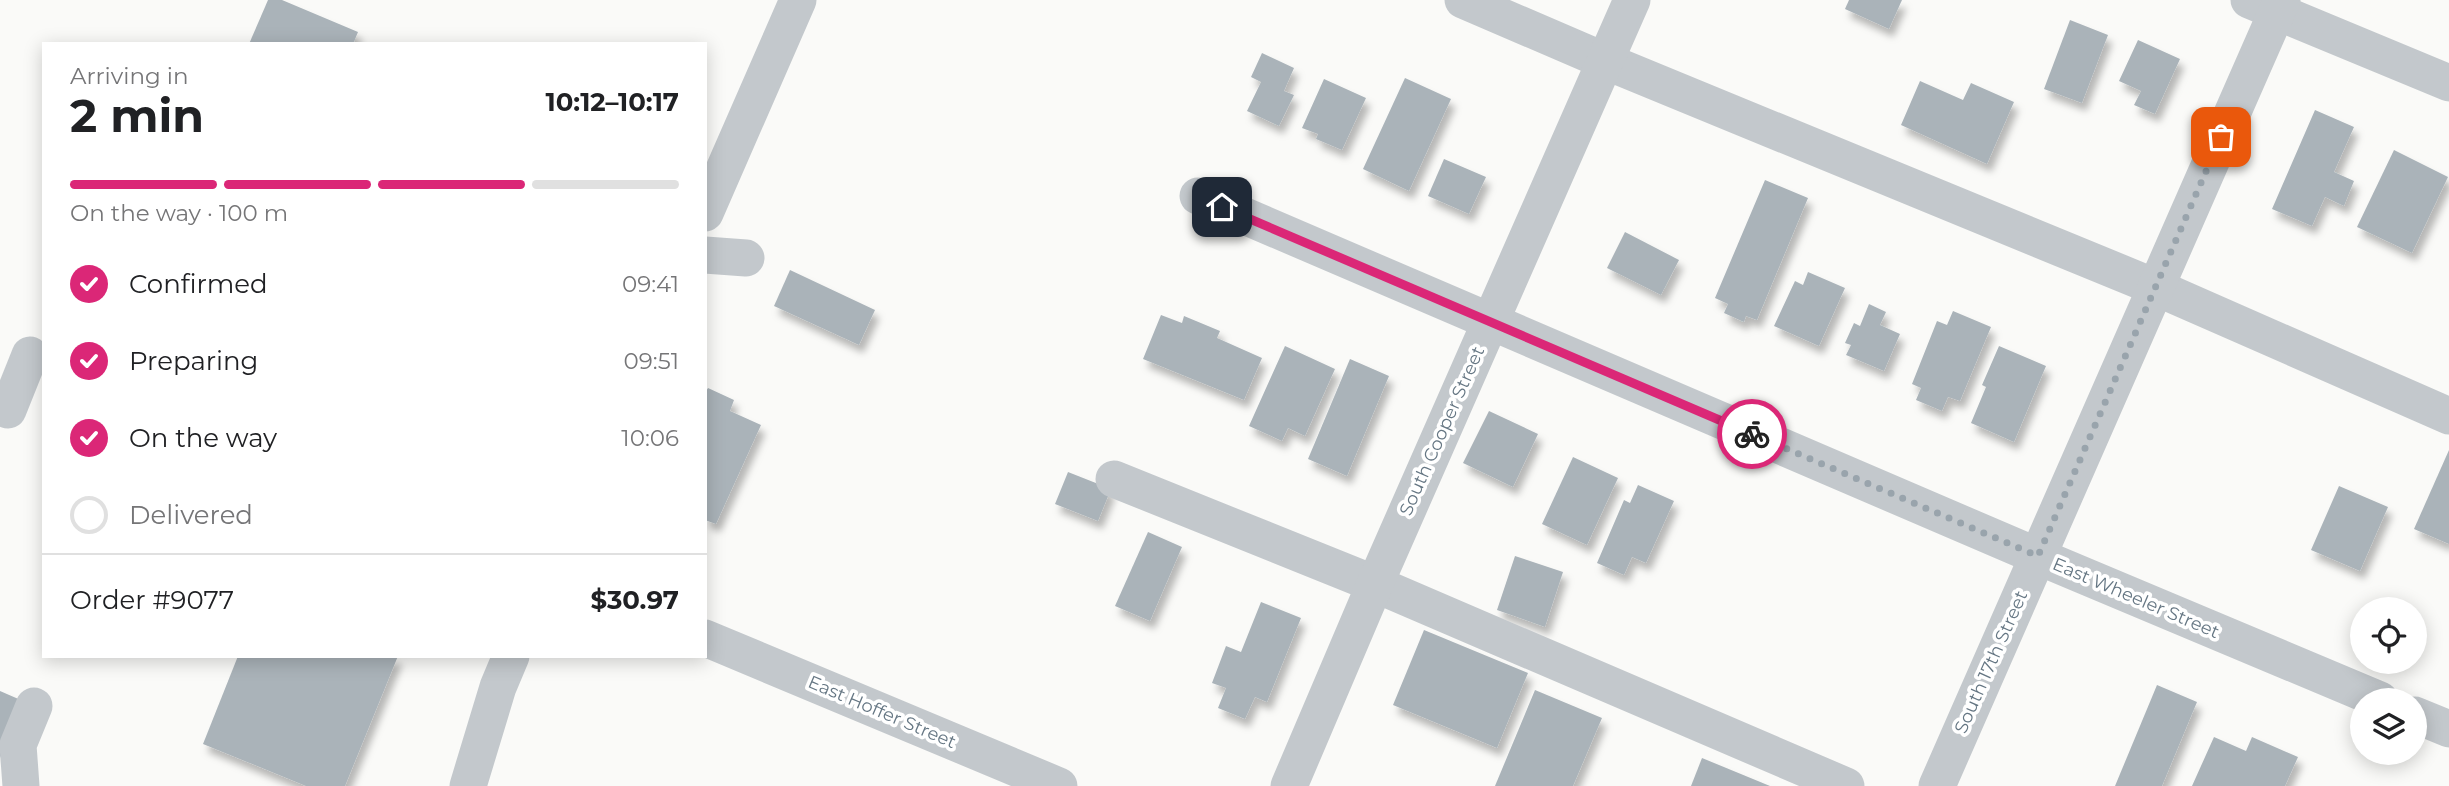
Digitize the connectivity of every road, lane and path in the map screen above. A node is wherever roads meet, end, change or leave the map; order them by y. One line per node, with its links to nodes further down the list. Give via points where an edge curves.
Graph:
1 (798, 0): 8 (street)
2 (1463, 0): 5 (street)
3 (1632, 0): 5 (street, South Cooper Street)
4 (2269, 4): 6 (street); 11 (street, South 17th Street)
5 (1605, 61): 11 (street); 12 (street, South Cooper Street)
6 (2449, 83)
7 (1198, 196): 12 (street, East Wheeler Street)
8 (707, 208)
9 (707, 255): 10 (street)
10 (746, 258)
11 (2155, 287): 15 (street); 17 (street, South 17th Street)
12 (1489, 322): 17 (street, East Wheeler Street); 18 (street, South Cooper Street)
13 (24, 353): 14 (street)
14 (8, 410)
15 (2449, 416)
16 (1114, 479): 18 (street)
17 (2038, 556): 21 (street, East Wheeler Street); 30 (street, South 17th Street)
18 (1375, 584): 28 (street, South Cooper Street); 29 (street)
19 (707, 639): 27 (street, East Hoffer Street)
20 (510, 658): 26 (street)
21 (2352, 688)
22 (34, 706): 25 (street, via 18,745)
23 (2427, 720): 24 (street)
24 (2449, 729)
25 (21, 786)
26 (468, 786)
27 (1059, 786)
28 (1289, 786)
29 (1846, 786)
30 (1937, 786)

